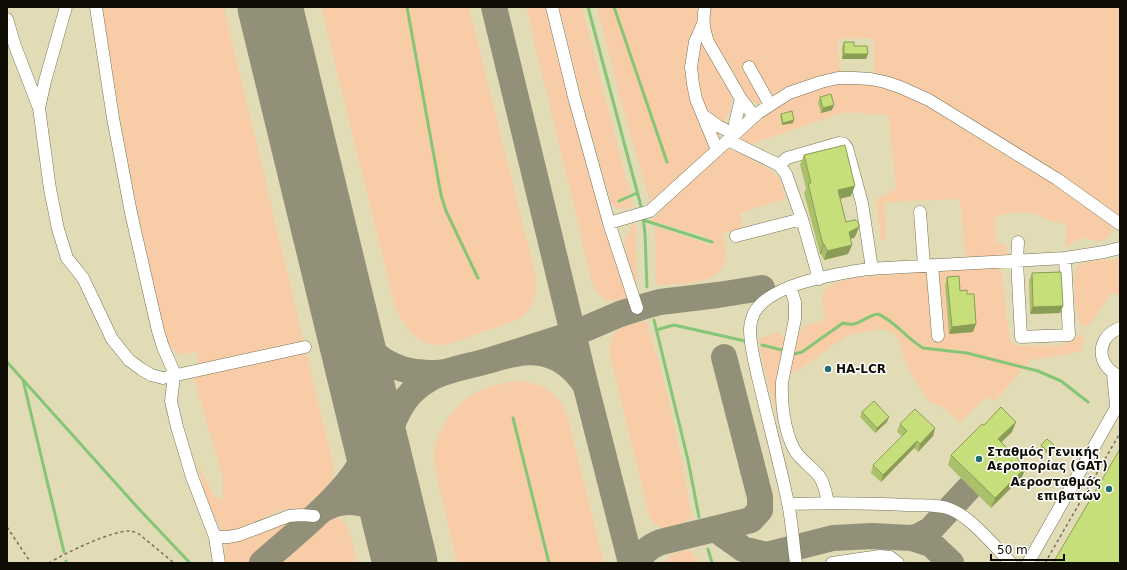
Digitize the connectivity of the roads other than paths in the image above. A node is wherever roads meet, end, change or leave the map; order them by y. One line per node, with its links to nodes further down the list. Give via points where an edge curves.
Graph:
1 (66, 7): 10 (lane)
2 (96, 7): 38 (lane, via 131,213 161,342)
3 (552, 7): 18 (lane)
4 (705, 7): 6 (lane)
5 (7, 18): 10 (lane)
6 (703, 24): 8 (lane, via 708,42); 11 (lane, via 695,42 691,67 696,99)
7 (749, 66): 9 (lane)
8 (741, 99): 12 (lane); 13 (lane)
9 (770, 105): 12 (lane); 19 (lane, via 801,88 838,78 871,79 900,87 929,100 1057,179)
10 (39, 108): 38 (lane, via 51,201 67,258 83,278 104,324 120,349 151,376)
11 (704, 116): 13 (lane); 14 (lane)
12 (754, 116): 13 (lane)
13 (733, 135): 14 (lane); 15 (lane)
14 (717, 150): 18 (lane, via 650,211)
15 (779, 166): 17 (lane, via 786,174); 26 (lane, via 787,158 839,143 844,144 862,203)
16 (920, 212): 25 (lane)
17 (802, 219): 20 (lane); 31 (lane)
18 (609, 223): 33 (lane)
19 (1120, 224)
20 (736, 236)
21 (1018, 242): 24 (lane)
22 (1120, 248): 23 (lane)
23 (1065, 258): 24 (lane); 27 (lane)
24 (1017, 261): 25 (lane); 29 (lane)
25 (928, 265): 26 (lane); 35 (lane)
26 (872, 269): 31 (lane)
27 (1066, 272): 28 (lane); 29 (lane, via 1069,335 1053,336 1021,337)
28 (1052, 273)
29 (1018, 274): 30 (lane)
30 (1031, 274)
31 (819, 279): 32 (lane)
32 (790, 287): 40 (lane, via 795,302 795,319 782,387 786,424 795,450 820,477); 41 (lane, via 776,293 762,304 750,323 757,372)
33 (637, 308)
34 (1120, 328): 37 (lane, via 1108,335 1102,348 1104,362)
35 (938, 336)
36 (305, 347): 38 (lane)
37 (1117, 375): 39 (lane)
38 (174, 376): 43 (lane, via 171,401 174,416 192,477)
39 (1118, 404): 49 (lane)
40 (828, 503): 41 (lane); 48 (lane, via 932,506 950,509 971,523)
41 (788, 504): 45 (lane)
42 (314, 516): 43 (lane, via 289,516 239,535)
43 (215, 537): 44 (lane)
44 (219, 563)
45 (796, 563)
46 (832, 563): 47 (lane, via 880,556 890,557)
47 (898, 563)
48 (1011, 563)
49 (1028, 563)

